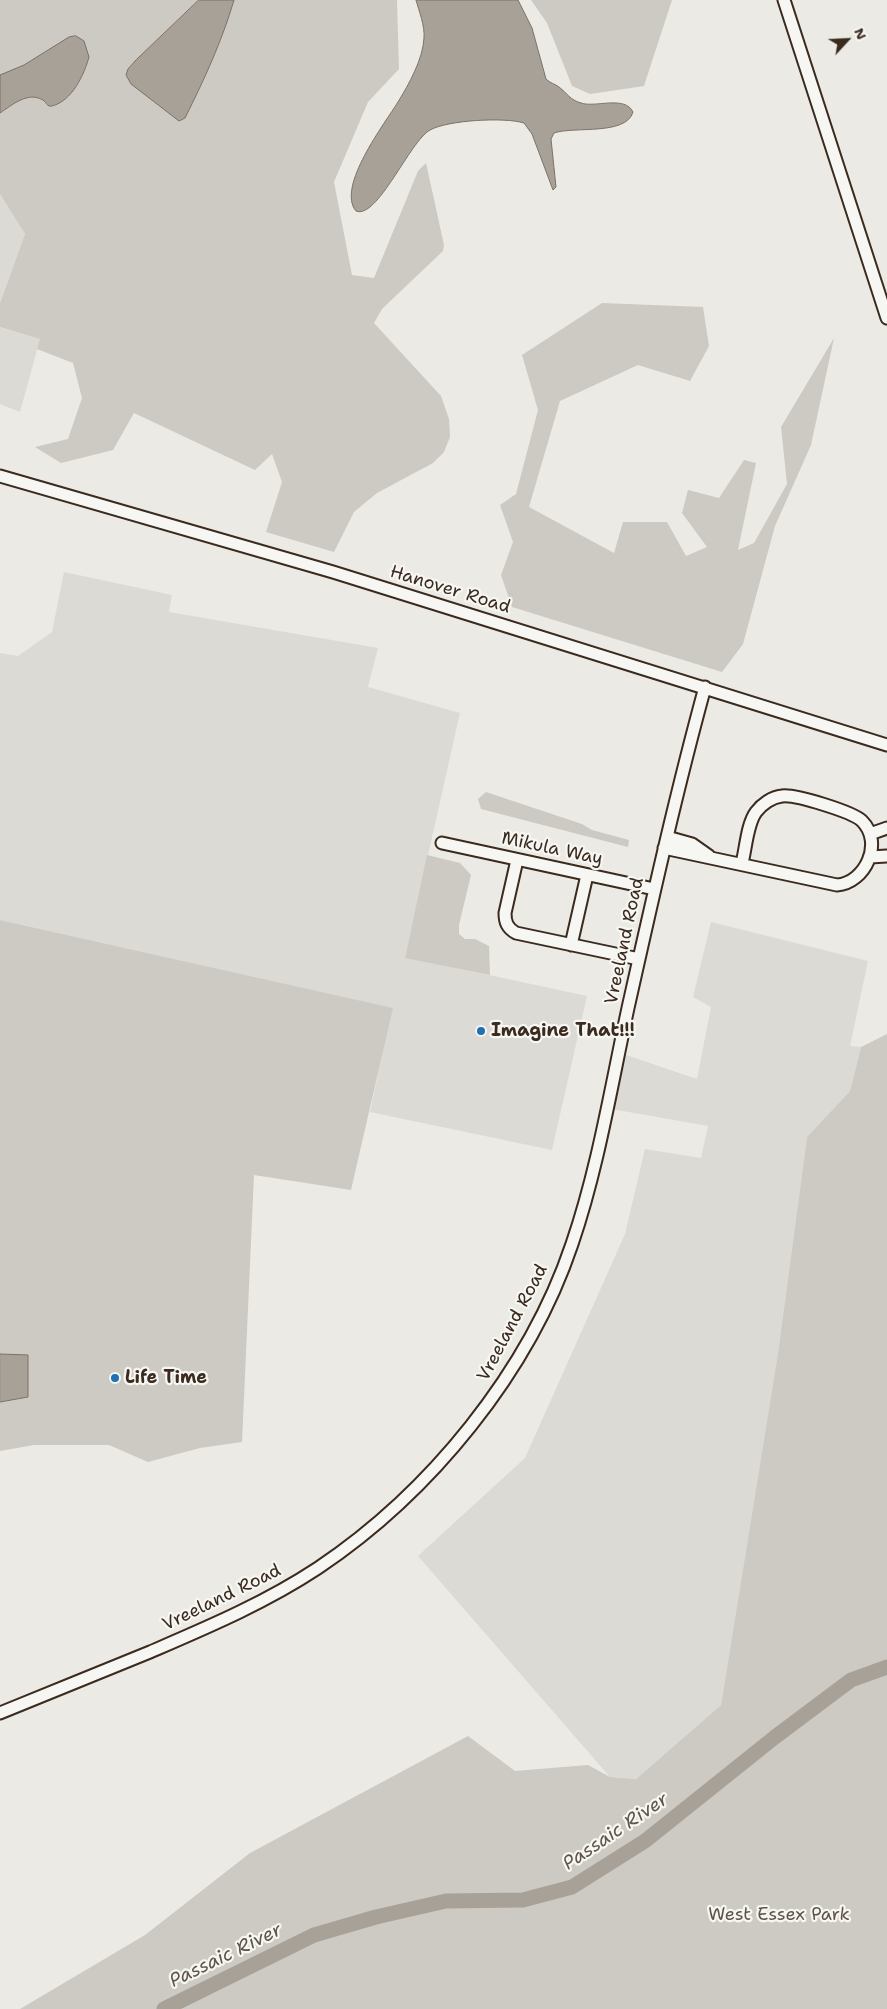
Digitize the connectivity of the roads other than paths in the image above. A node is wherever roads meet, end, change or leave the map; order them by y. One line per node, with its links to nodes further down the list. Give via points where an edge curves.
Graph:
1 (784, 0): 2 (street)
2 (887, 318)
3 (0, 476): 4 (street, Hanover Road, via 333,572)
4 (705, 687): 5 (street, Hanover Road); 8 (street, Vreeland Road)
5 (887, 745)
6 (887, 828): 7 (street)
7 (870, 834): 11 (street); 13 (street, via 862,821 850,814 796,797 781,796 763,804 752,817)
8 (665, 842): 13 (street); 15 (street, Vreeland Road)
9 (442, 843): 12 (street, Mikula Way)
10 (887, 856): 11 (street)
11 (870, 857): 13 (street, via 858,877 845,885 780,874)
12 (517, 860): 14 (street, Mikula Way); 16 (street, via 505,913 507,925 516,933)
13 (742, 863)
14 (587, 875): 15 (street, Mikula Way); 16 (street)
15 (654, 889): 17 (street, Vreeland Road)
16 (571, 945): 17 (street)
17 (639, 959): 18 (street, Vreeland Road, via 590,1184 571,1247 523,1348 461,1439 379,1522 319,1568 284,1589 222,1622)
18 (0, 1713)

